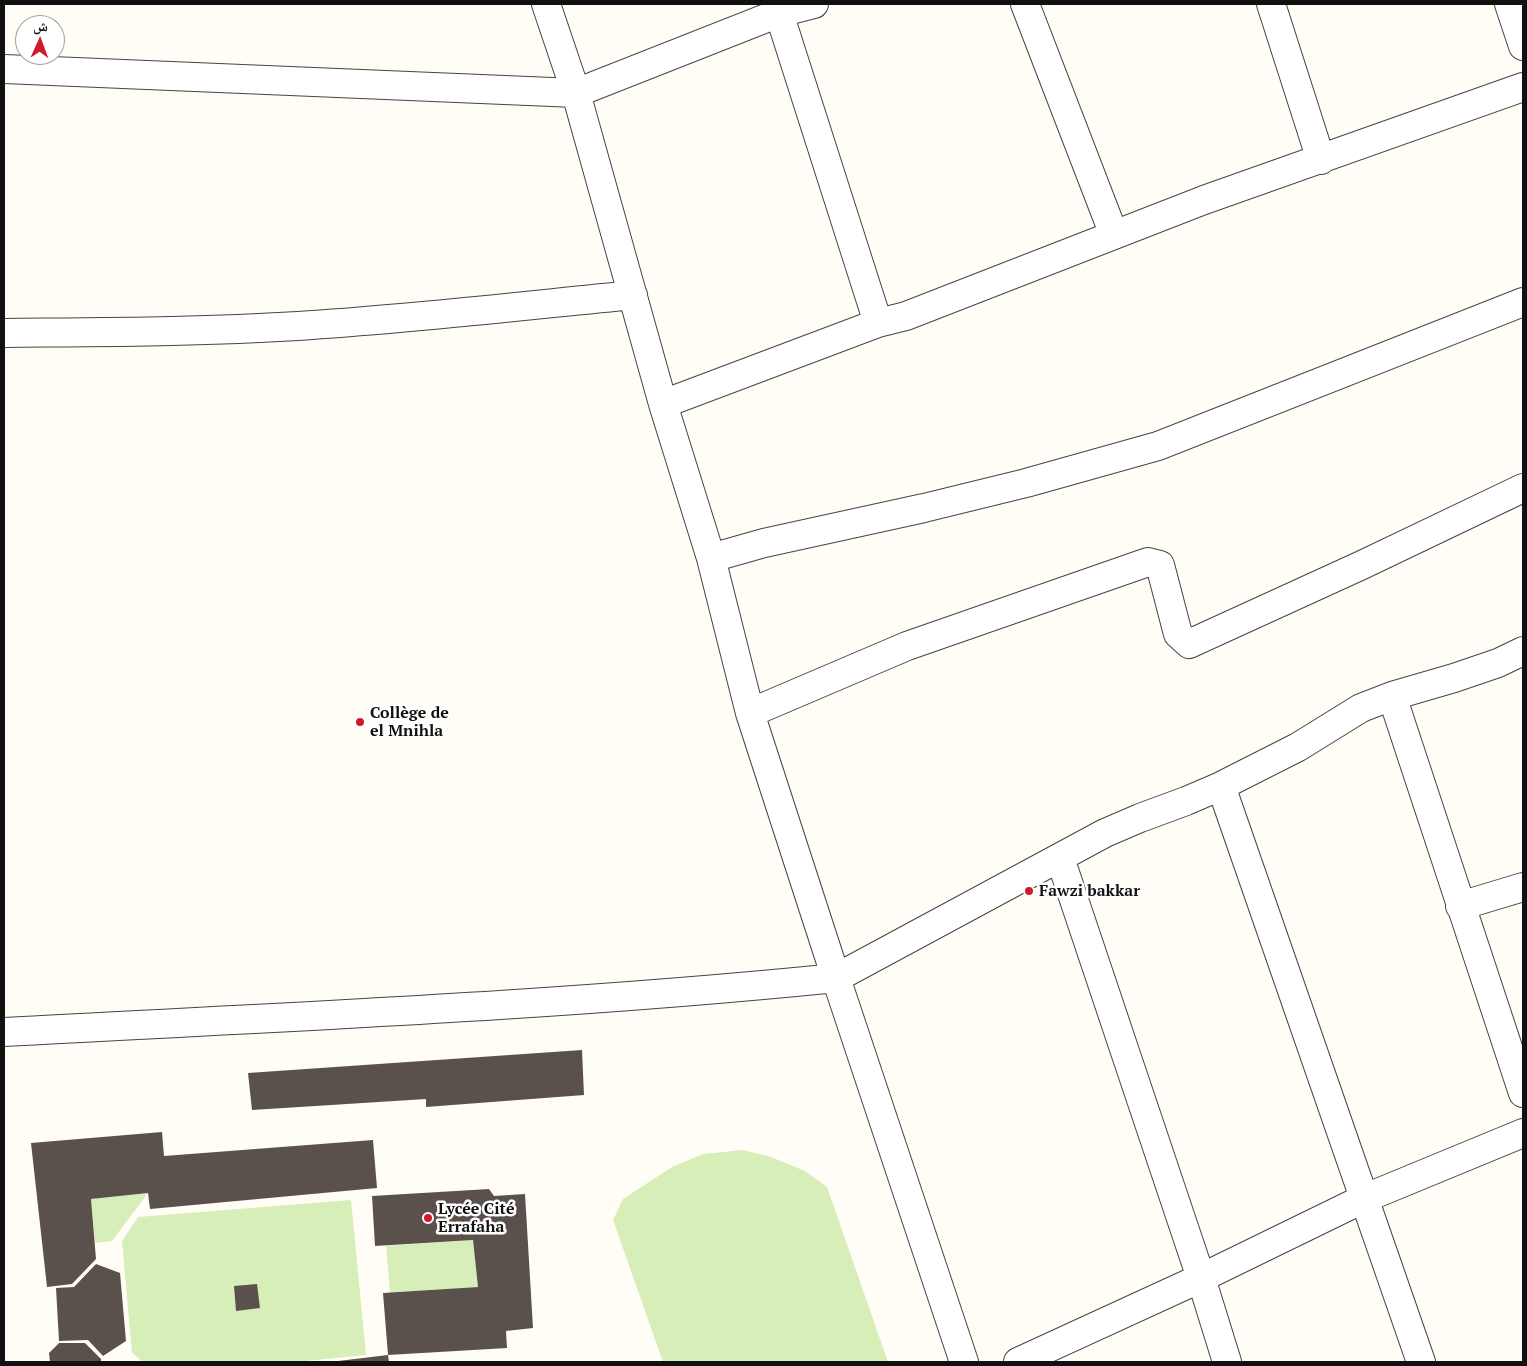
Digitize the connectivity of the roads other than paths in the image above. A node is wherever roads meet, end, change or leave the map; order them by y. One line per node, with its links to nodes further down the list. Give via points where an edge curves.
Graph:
1 (546, 4): 10 (street)
2 (814, 4): 6 (street)
3 (1025, 4): 12 (street)
4 (1271, 4): 11 (street)
5 (1509, 4): 7 (street)
6 (779, 13): 10 (street); 15 (street)
7 (1523, 46)
8 (4, 69): 10 (street)
9 (1523, 87): 11 (street)
10 (576, 92): 13 (street)
11 (1321, 160): 12 (street)
12 (1114, 235): 15 (street, via 906,316)
13 (633, 295): 16 (street, via 299,326); 17 (street)
14 (1523, 302): 19 (street, via 1158,446 1026,483 764,542)
15 (878, 323): 17 (street)
16 (4, 333)
17 (663, 404): 19 (street)
18 (1523, 488): 22 (street, via 1189,644 1178,634 1160,565 1148,562 907,646)
19 (711, 558): 22 (street)
20 (1523, 651): 21 (street, via 1454,678)
21 (1392, 696): 23 (street, via 1362,708 1298,747); 26 (street)
22 (750, 712): 27 (street)
23 (1221, 786): 24 (street, via 1105,833); 31 (street)
24 (1060, 858): 27 (street); 32 (street)
25 (1523, 886): 26 (street)
26 (1460, 906): 29 (street)
27 (836, 978): 28 (street, via 557,1002); 33 (street)
28 (4, 1032)
29 (1523, 1093)
30 (1523, 1133): 31 (street)
31 (1363, 1199): 32 (street); 36 (street)
32 (1201, 1278): 34 (street); 35 (street)
33 (964, 1362)
34 (1018, 1362)
35 (1227, 1362)
36 (1421, 1362)

